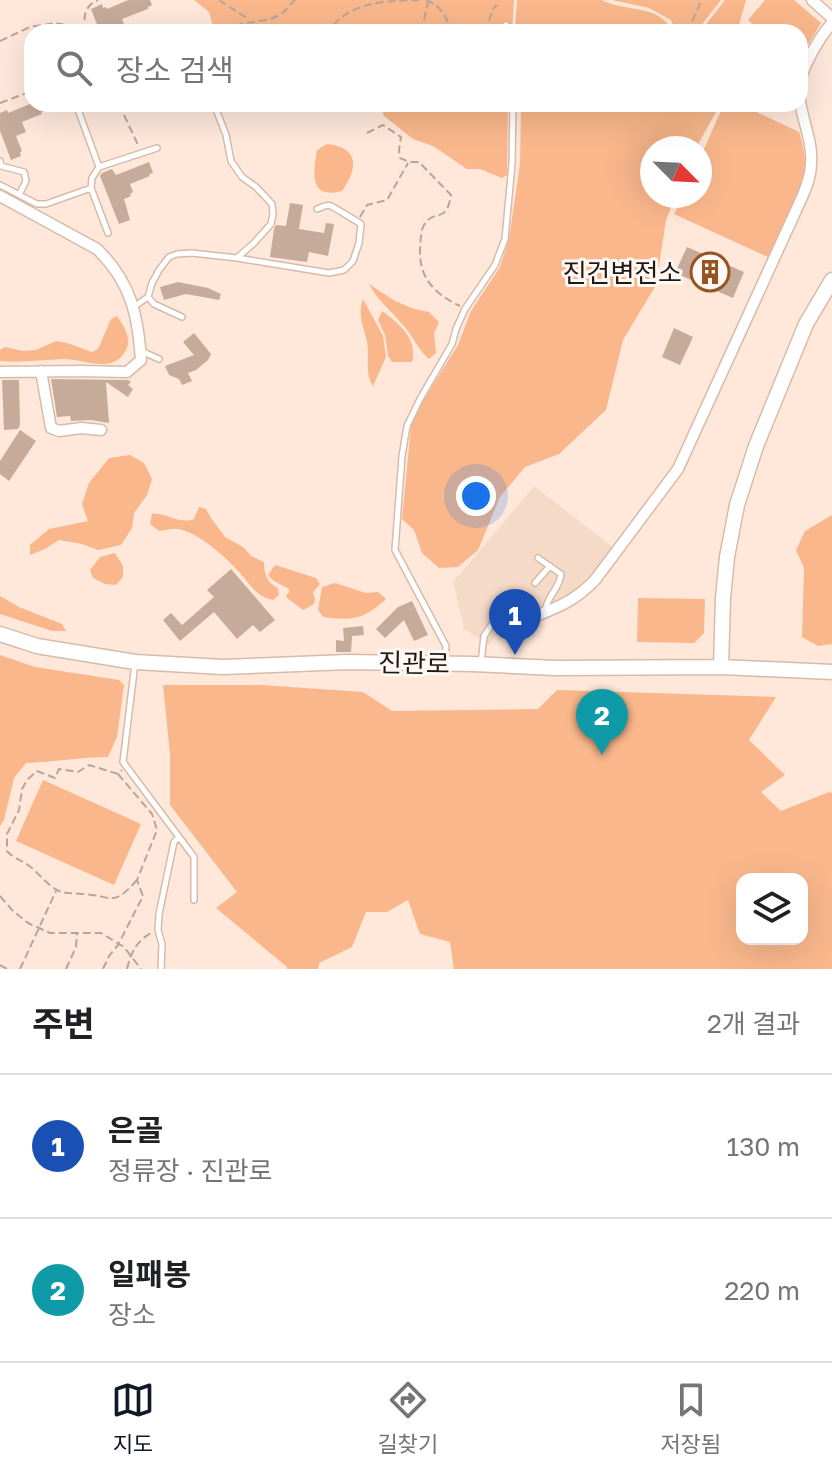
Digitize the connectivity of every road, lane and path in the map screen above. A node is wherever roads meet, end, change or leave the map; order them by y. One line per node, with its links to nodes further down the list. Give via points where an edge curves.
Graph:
1 (98, 0): 10 (path, via 86,9)
2 (219, 0): 9 (path)
3 (295, 0): 9 (path, via 280,14)
4 (426, 0): 12 (path, via 363,6); 13 (path); 14 (path, via 435,3)
5 (702, 0): 16 (path)
6 (812, 0): 8 (street)
7 (497, 5): 15 (path)
8 (832, 21): 19 (street)
9 (247, 22): 11 (path)
10 (84, 24)
11 (238, 24)
12 (336, 24)
13 (424, 24)
14 (448, 24)
15 (488, 24)
16 (691, 24)
17 (24, 30): 18 (path)
18 (0, 41)
19 (808, 61)
20 (24, 94): 21 (path)
21 (0, 103)
22 (79, 112): 32 (lane)
23 (123, 112): 29 (path)
24 (217, 112): 40 (lane, via 235,169 272,204 271,224)
25 (513, 112): 44 (lane, via 505,239 495,265)
26 (802, 112): 55 (street, via 812,164 806,187 678,469 595,580 567,604)
27 (367, 133): 31 (path, via 383,125 393,130 401,137 400,158)
28 (157, 148): 29 (lane)
29 (142, 154): 32 (lane)
30 (0, 161): 35 (lane, via 1,166 24,172)
31 (409, 162): 38 (path, via 387,200 367,205); 44 (path, via 419,162 451,195 449,208 425,223 420,262 431,286)
32 (99, 167): 34 (lane)
33 (0, 185): 35 (lane)
34 (91, 188): 35 (lane, via 46,204); 39 (lane)
35 (19, 195)
36 (0, 196): 43 (street, via 97,249)
37 (317, 209): 38 (lane, via 331,206)
38 (358, 220): 40 (lane, via 359,243 344,270 329,273)
39 (108, 233)
40 (237, 258): 42 (lane, via 192,253 169,257)
41 (832, 280): 61 (main road, via 806,324 737,505 727,557)
42 (148, 297): 43 (lane); 45 (lane)
43 (134, 307): 46 (street)
44 (465, 309): 59 (lane, via 407,426 395,550 446,646)
45 (182, 317)
46 (140, 350): 47 (lane); 48 (street, via 141,360 127,372)
47 (159, 359)
48 (41, 371): 49 (street); 50 (street, via 51,428)
49 (0, 372)
50 (101, 430)
51 (538, 558): 52 (lane)
52 (550, 566): 53 (lane); 55 (lane, via 561,574)
53 (535, 583)
54 (512, 595): 60 (lane, via 484,636)
55 (545, 612): 56 (street)
56 (528, 619)
57 (0, 634): 58 (main road, 진관로, via 37,646)
58 (135, 662): 59 (main road, 진관로, via 223,667); 63 (lane, via 123,762)
59 (445, 663): 60 (main road, 진관로)
60 (481, 664): 61 (main road, 진관로)
61 (721, 667): 62 (main road, 진관로)
62 (832, 672)
63 (127, 767): 64 (path); 65 (lane)
64 (118, 774): 66 (path, via 152,814 157,830); 67 (path, via 89,765 78,772 59,769 55,778 37,771 22,789 7,851)
65 (179, 837): 69 (lane, via 194,857); 71 (lane)
66 (137, 880): 67 (path, via 114,899); 73 (path, via 143,896)
67 (57, 890): 70 (path)
68 (0, 896): 70 (path)
69 (194, 900)
70 (39, 928): 72 (path); 77 (path)
71 (158, 930): 74 (path, via 140,940); 82 (lane)
72 (78, 933): 73 (path, via 101,933); 78 (path)
73 (118, 945): 74 (path); 79 (path)
74 (130, 955): 80 (path); 81 (path)
75 (0, 965): 76 (path)
76 (7, 969)
77 (20, 969)
78 (66, 969)
79 (103, 969)
80 (127, 969)
81 (141, 969)
82 (161, 969)

